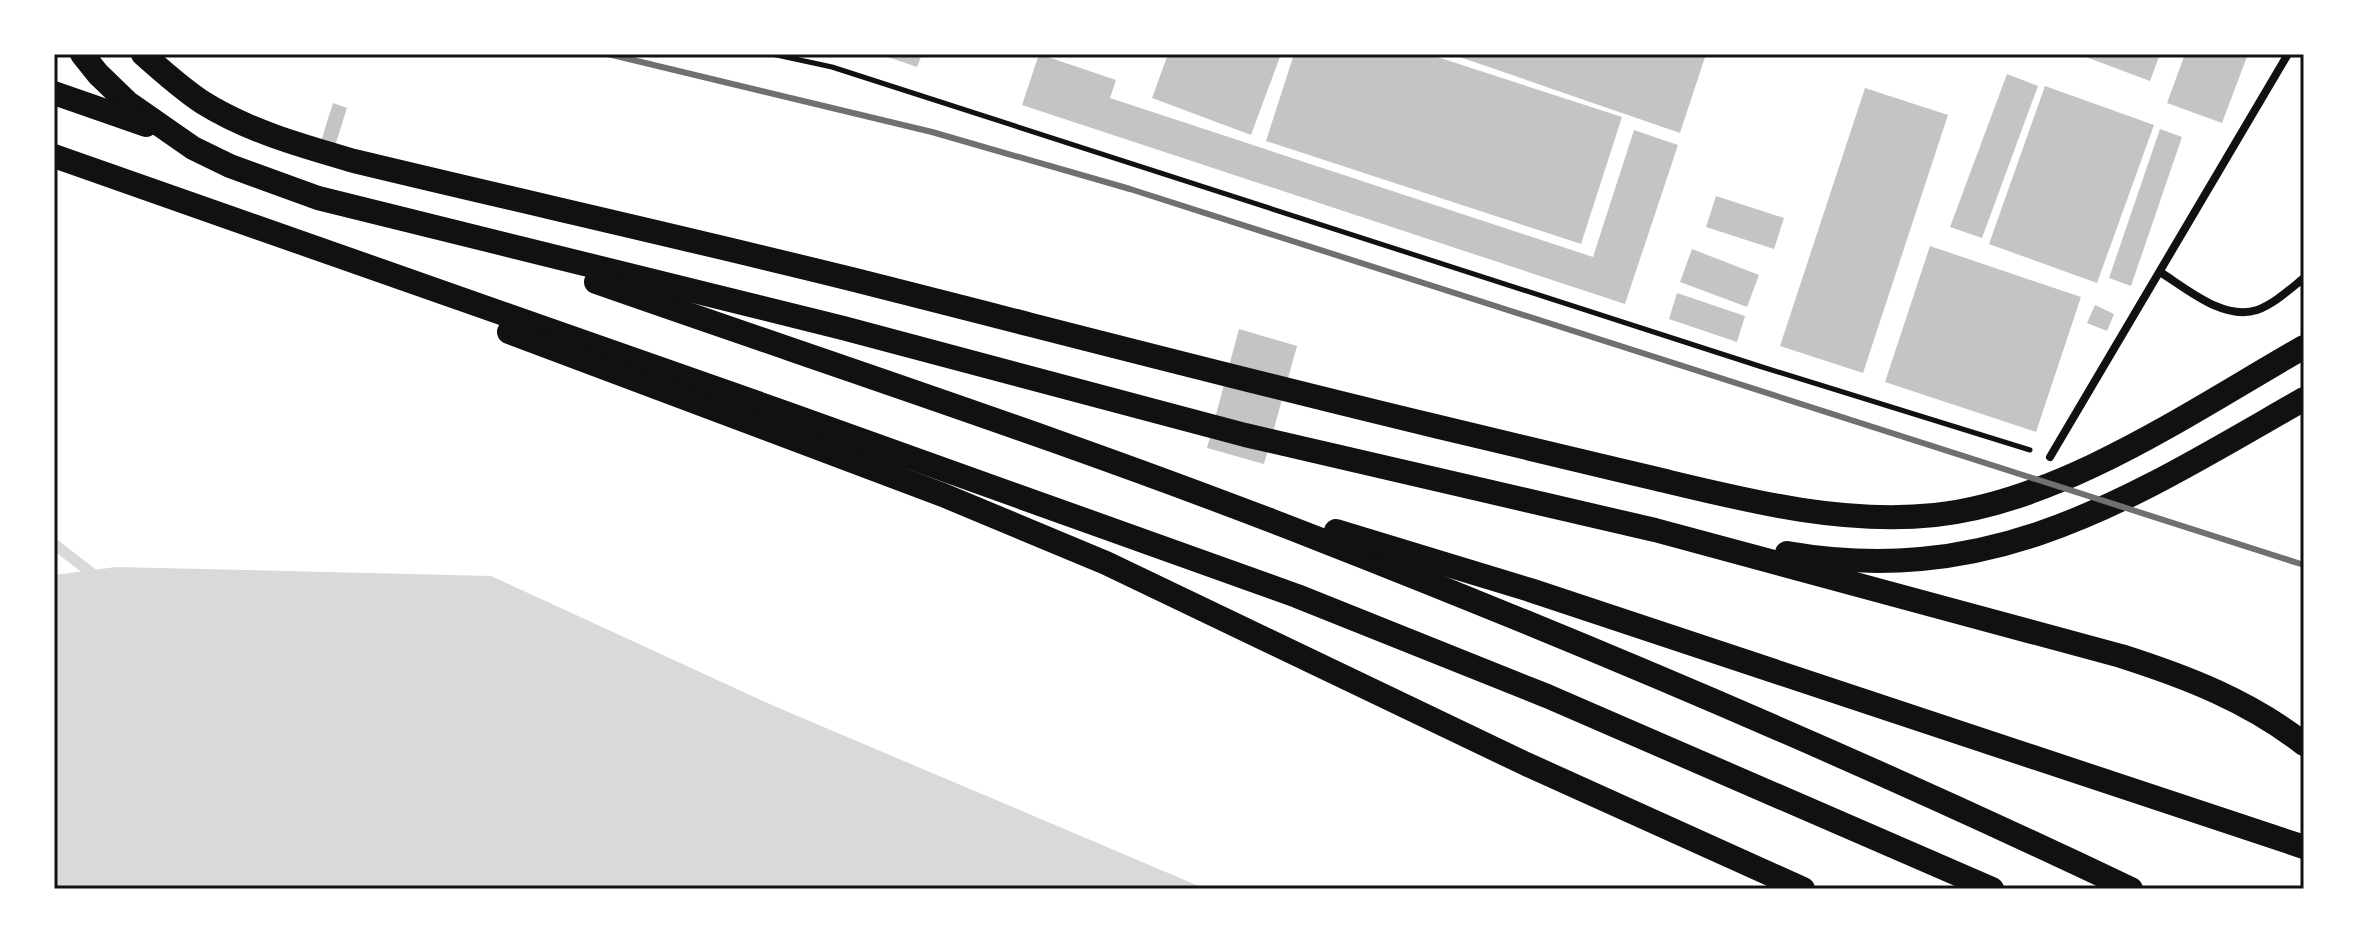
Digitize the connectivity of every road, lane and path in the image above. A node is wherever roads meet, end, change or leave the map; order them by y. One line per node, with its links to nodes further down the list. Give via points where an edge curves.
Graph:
1 (82, 54): 14 (highway, via 127,102 193,148 318,198 843,328 1245,435)
2 (143, 54): 10 (highway, via 201,102 246,125 354,161 849,279 1257,384 1824,513 1934,515 1981,508 2035,491 2126,448)
3 (772, 54): 12 (path, via 832,67)
4 (2288, 54): 8 (street)
5 (54, 93): 13 (highway)
6 (54, 156): 7 (highway)
7 (270, 231): 17 (highway, via 444,308 943,495 1106,563 1526,764); 18 (highway, via 1297,596 1547,696)
8 (2160, 272): 9 (street, via 2207,302 2235,312 2256,310); 12 (street)
9 (2304, 278)
10 (2304, 347)
11 (2304, 399): 14 (highway, via 2137,494 2034,537 1981,551 1914,561 1861,561)
12 (2050, 457)
13 (1112, 462): 16 (highway, via 1530,590); 19 (highway, via 1570,640 1826,748)
14 (1655, 530): 15 (highway, via 2173,672 2275,721)
15 (2304, 744)
16 (2304, 847)
17 (1803, 889)
18 (1992, 889)
19 (2131, 889)

